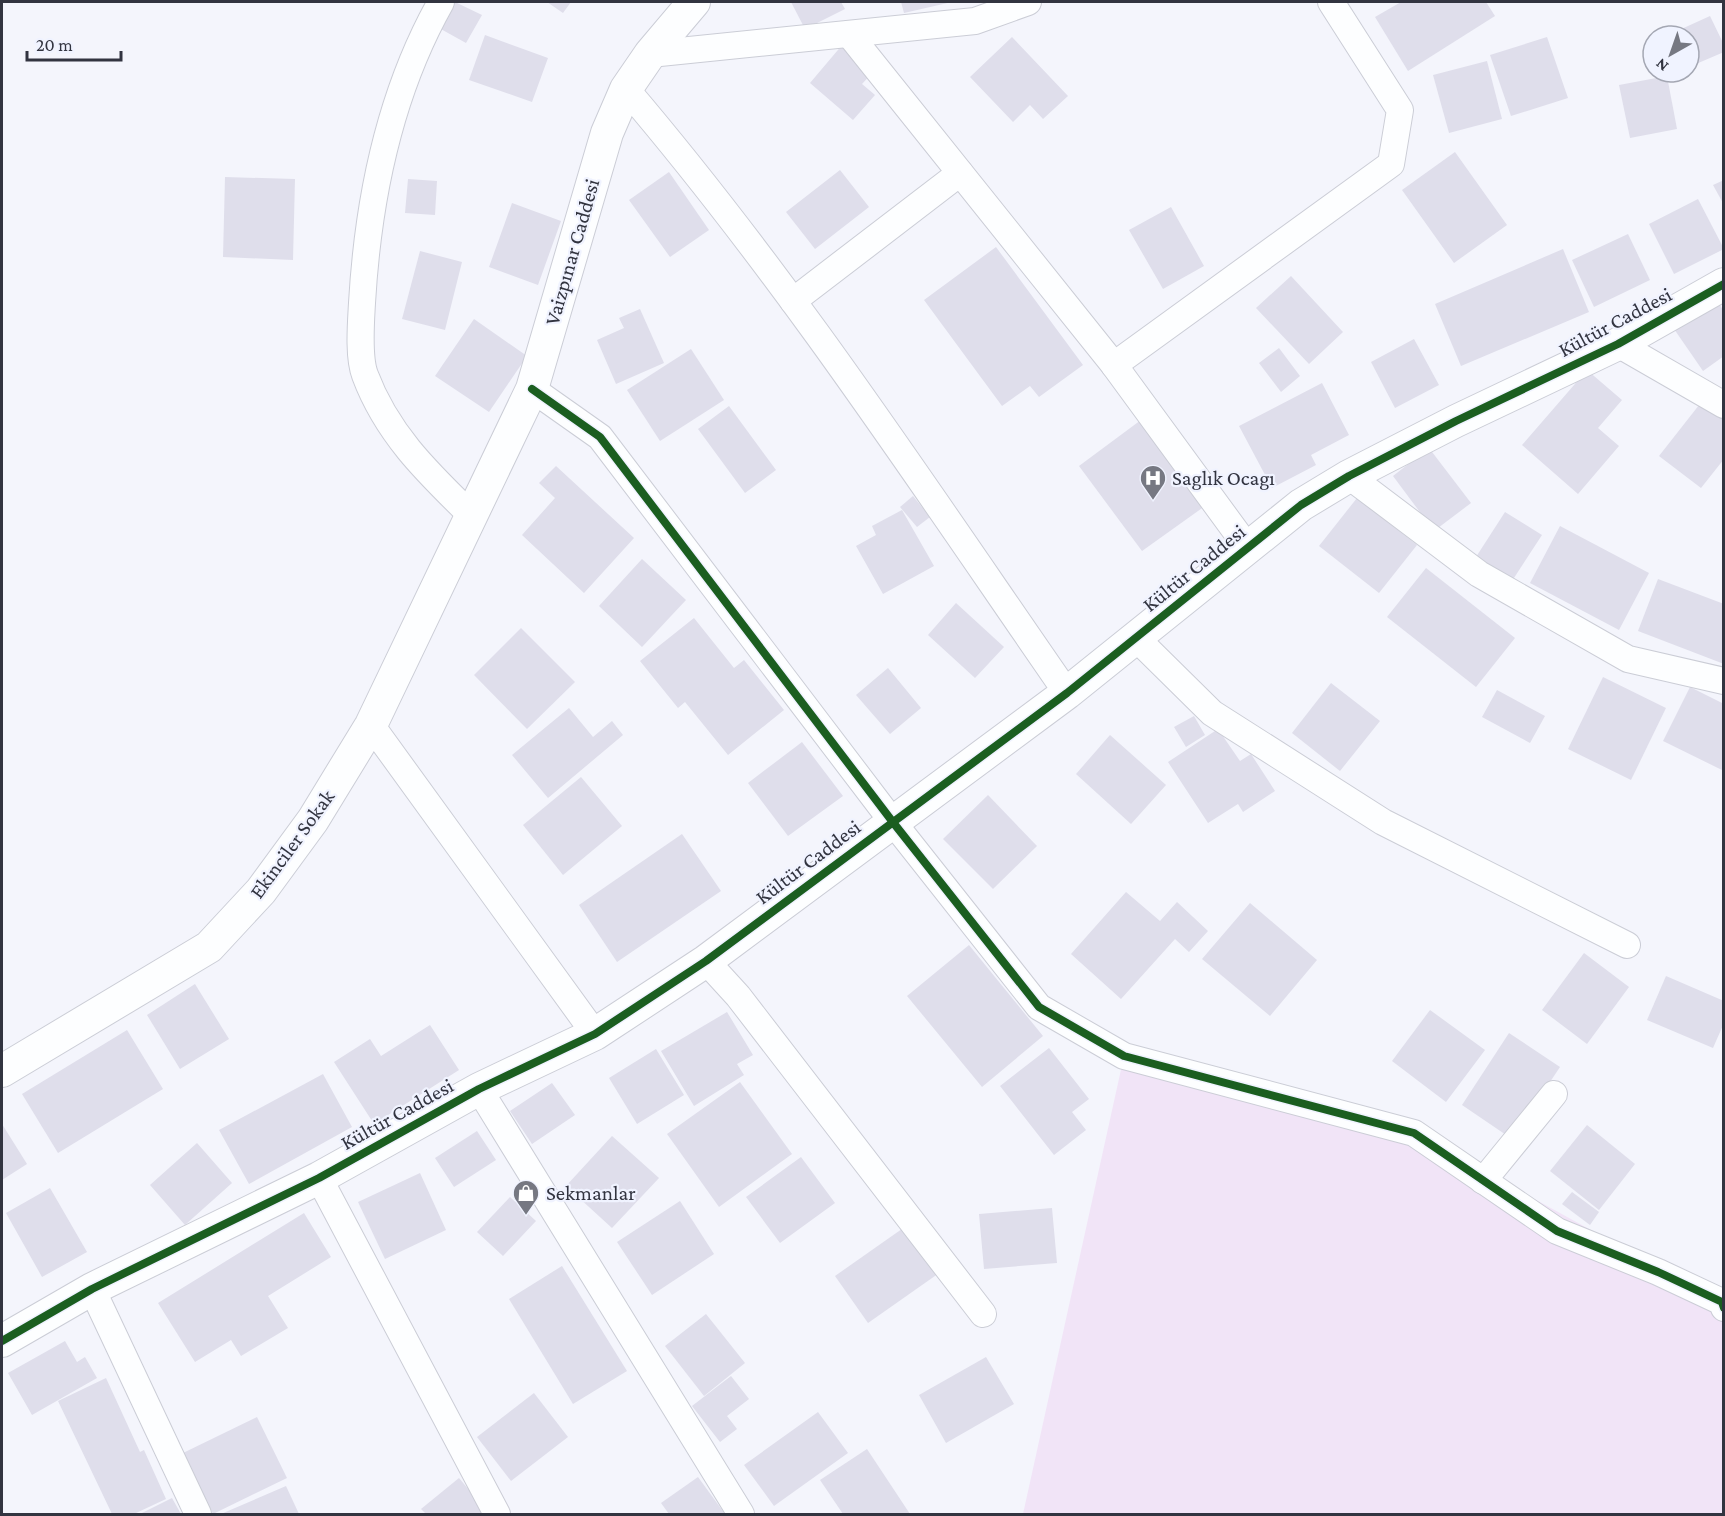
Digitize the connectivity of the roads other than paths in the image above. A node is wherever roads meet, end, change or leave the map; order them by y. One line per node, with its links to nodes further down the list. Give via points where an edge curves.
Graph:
1 (441, 2): 16 (street, via 397,105 384,146 370,207 362,341 364,374 390,424 417,462)
2 (694, 2): 6 (street, Vaizpınar Caddesi)
3 (1028, 2): 5 (street, via 975,21)
4 (1331, 2): 12 (street, via 1400,110 1390,164)
5 (849, 34): 6 (street); 8 (street)
6 (650, 54): 7 (street, Vaizpınar Caddesi)
7 (626, 89): 10 (street, via 701,177); 13 (street, Vaizpınar Caddesi, via 607,133)
8 (960, 173): 10 (street); 12 (street)
9 (1724, 284): 11 (street, Kültür Caddesi)
10 (793, 301): 20 (street)
11 (1618, 344): 14 (street); 15 (street, Kültür Caddesi)
12 (1114, 364): 17 (street)
13 (532, 389): 16 (street, Vaizpınar Caddesi); 22 (street, via 600,436)
14 (1724, 405)
15 (1349, 476): 17 (street, Kültür Caddesi, via 1301,505); 19 (street, via 1479,574 1628,659)
16 (471, 515): 21 (street, Ekinciler Sokak)
17 (1248, 548): 18 (street, Kültür Caddesi)
18 (1136, 638): 20 (street, Kültür Caddesi); 23 (street, via 1212,713 1383,822)
19 (1724, 681)
20 (1067, 693): 22 (street, Kültür Caddesi)
21 (371, 725): 25 (street); 26 (street, Ekinciler Sokak, via 314,820 261,891 209,947)
22 (892, 821): 24 (street, Kültür Caddesi); 30 (street, via 1039,1007 1124,1056 1414,1133)
23 (1627, 945)
24 (706, 961): 25 (street, Kültür Caddesi); 33 (street, via 745,1005)
25 (595, 1035): 27 (street, Kültür Caddesi)
26 (2, 1071)
27 (479, 1089): 29 (street, Kültür Caddesi); 37 (street)
28 (1554, 1094): 30 (street)
29 (319, 1178): 31 (street, Kültür Caddesi); 36 (street)
30 (1483, 1181): 32 (street, via 1557,1231)
31 (92, 1289): 34 (street, Kültür Caddesi); 35 (street)
32 (1723, 1299)
33 (983, 1314)
34 (2, 1341)
35 (198, 1515)
36 (497, 1515)
37 (741, 1515)

